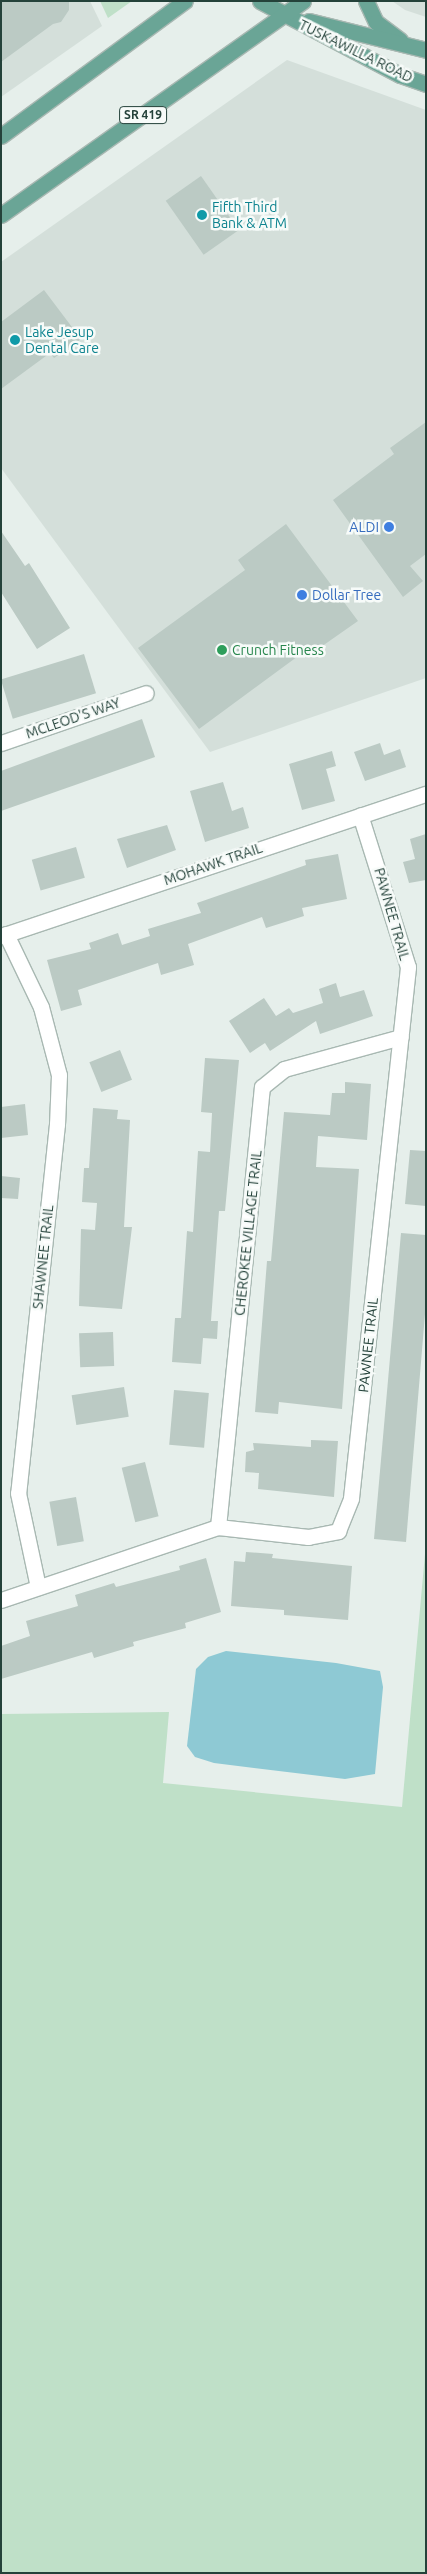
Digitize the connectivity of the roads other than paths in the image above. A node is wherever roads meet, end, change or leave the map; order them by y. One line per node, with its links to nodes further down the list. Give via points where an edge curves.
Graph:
1 (185, 1): 9 (main road)
2 (260, 1): 5 (main road, TUSKAWILLA ROAD)
3 (304, 1): 5 (main road, SR 419)
4 (366, 1): 6 (main road, via 376,22)
5 (286, 16): 6 (main road, TUSKAWILLA ROAD); 8 (main road, TUSKAWILLA ROAD, via 400,75); 10 (main road, SR 419)
6 (405, 44): 7 (main road, TUSKAWILLA ROAD)
7 (426, 50)
8 (426, 84)
9 (1, 136)
10 (1, 215)
11 (146, 693): 12 (street, MCLEOD'S WAY)
12 (1, 743)
13 (426, 794): 14 (street, MOHAWK TRAIL)
14 (360, 815): 15 (street, MOHAWK TRAIL); 16 (street, PAWNEE TRAIL, via 408,967)
15 (3, 935): 18 (street, SHAWNEE TRAIL, via 41,1007 59,1075 57,1124 18,1493)
16 (400, 1037): 17 (street, CHEROKEE VILLAGE TRAIL, via 284,1069 262,1087); 17 (street, PAWNEE TRAIL, via 351,1498 338,1531 308,1537)
17 (218, 1527): 18 (street, PAWNEE TRAIL)
18 (38, 1587): 19 (street, PAWNEE TRAIL)
19 (1, 1600)

